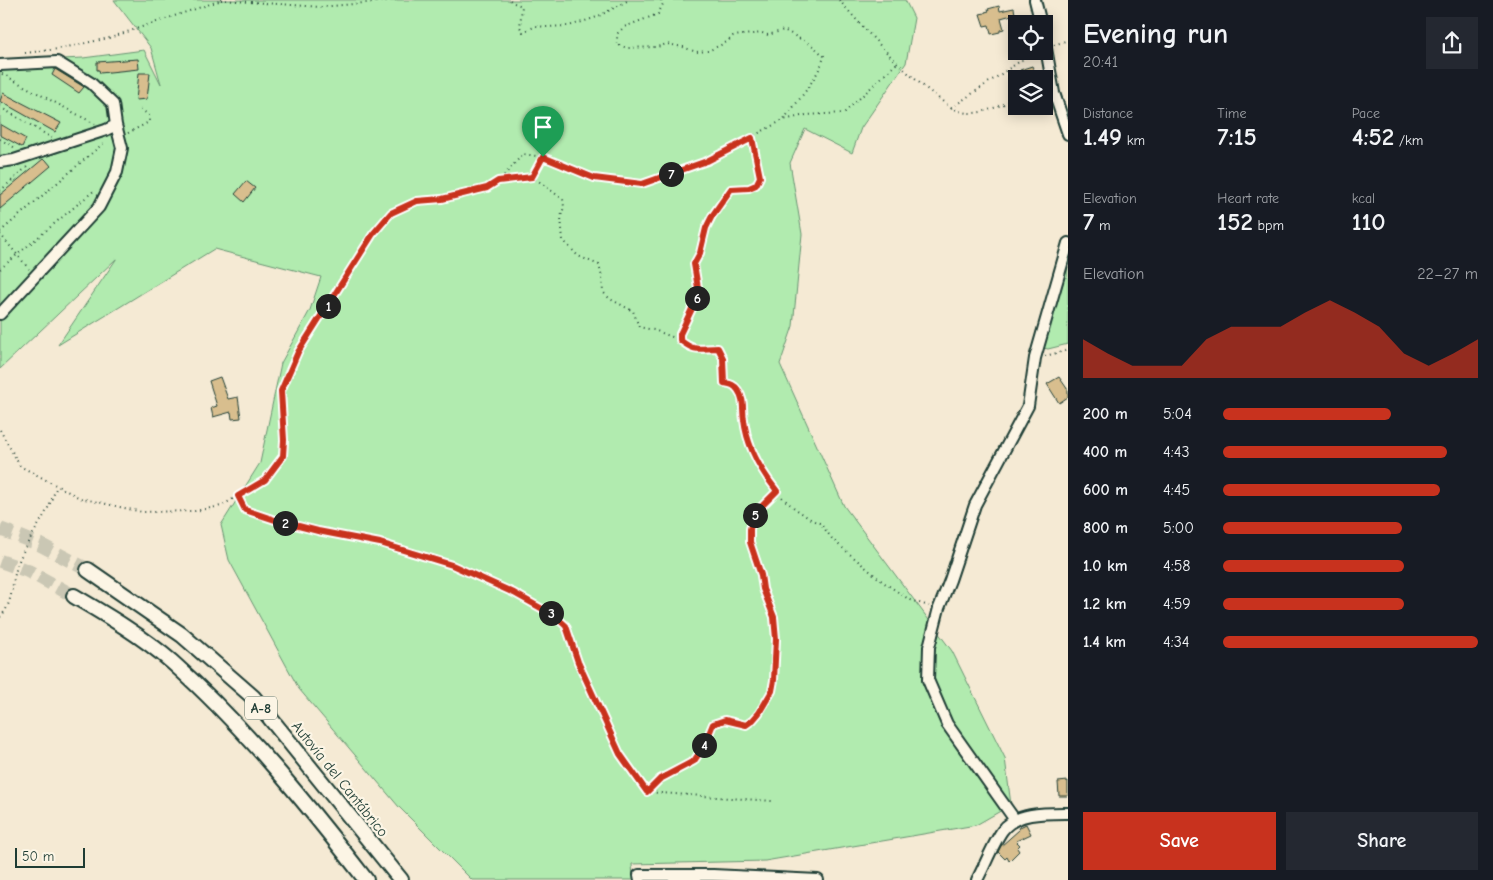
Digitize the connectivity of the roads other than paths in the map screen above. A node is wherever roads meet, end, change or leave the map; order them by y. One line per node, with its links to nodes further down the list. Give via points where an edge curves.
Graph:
1 (1035, 0): 2 (street)
2 (1039, 15)
3 (1048, 60): 6 (street, via 1054,93)
4 (0, 65): 5 (street, via 57,62 91,84 113,104)
5 (116, 125): 7 (street, via 28,156); 9 (street, via 122,148 117,172 99,207)
6 (1068, 134)
7 (0, 162)
8 (1068, 243): 13 (street, via 1035,358 1028,406 975,505 939,608 929,647 928,680 947,724)
9 (0, 314)
10 (88, 570): 15 (highway, Autovía del Cantábrico / A-8, via 182,635 253,698)
11 (74, 596): 14 (highway, A-8, via 121,624 170,661 220,707 296,791)
12 (1068, 813): 13 (street, via 1037,814)
13 (1015, 820): 18 (street, via 1003,830)
14 (366, 880)
15 (401, 880)
16 (640, 880): 17 (street, via 639,875)
17 (818, 880)
18 (977, 880)

